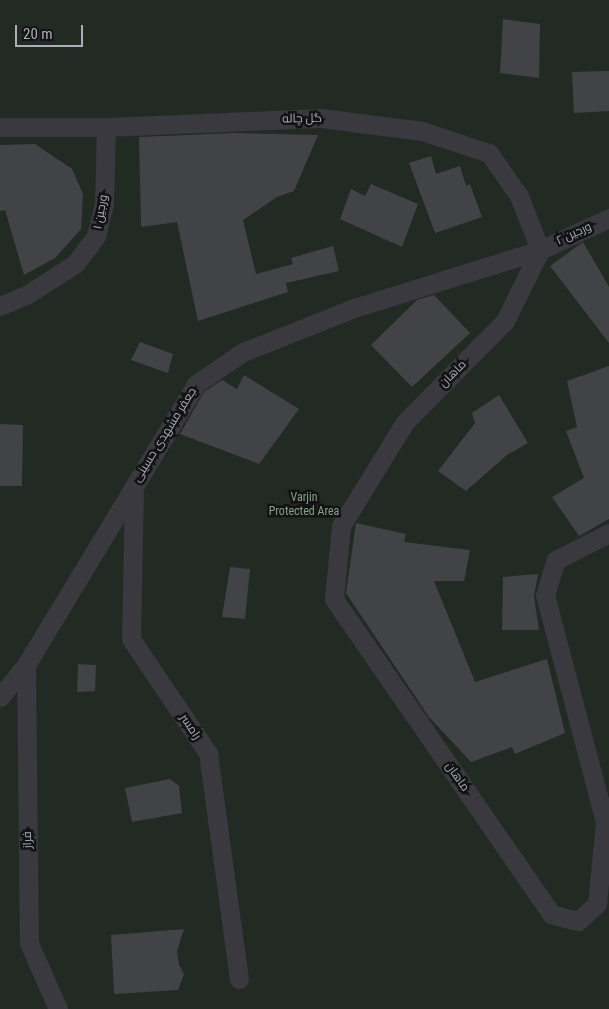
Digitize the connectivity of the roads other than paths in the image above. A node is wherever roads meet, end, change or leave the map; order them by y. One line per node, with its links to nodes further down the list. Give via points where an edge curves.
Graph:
1 (0, 127): 2 (street, گل چاله)
2 (106, 127): 4 (street, گل چاله, via 322,118 422,131 489,153 520,196); 5 (street, ورجین ۱, via 104,204 96,236 75,264 28,294)
3 (609, 218): 4 (street, ورجین ۲)
4 (540, 250): 6 (street, جعفر مشهدی حسینی, via 354,308 243,352 196,384); 7 (street, ماهان, via 505,321 405,422 341,526 334,598 551,914 578,922 597,904 605,822 545,595 556,560)
5 (0, 306)
6 (134, 486): 8 (street, جعفر مشهدی حسینی); 10 (street, رامسر, via 131,640 208,753)
7 (609, 533)
8 (26, 665): 9 (street, جعفر مشهدی حسینی); 11 (street, فراز, via 29,943)
9 (0, 697)
10 (239, 979)
11 (58, 1009)

